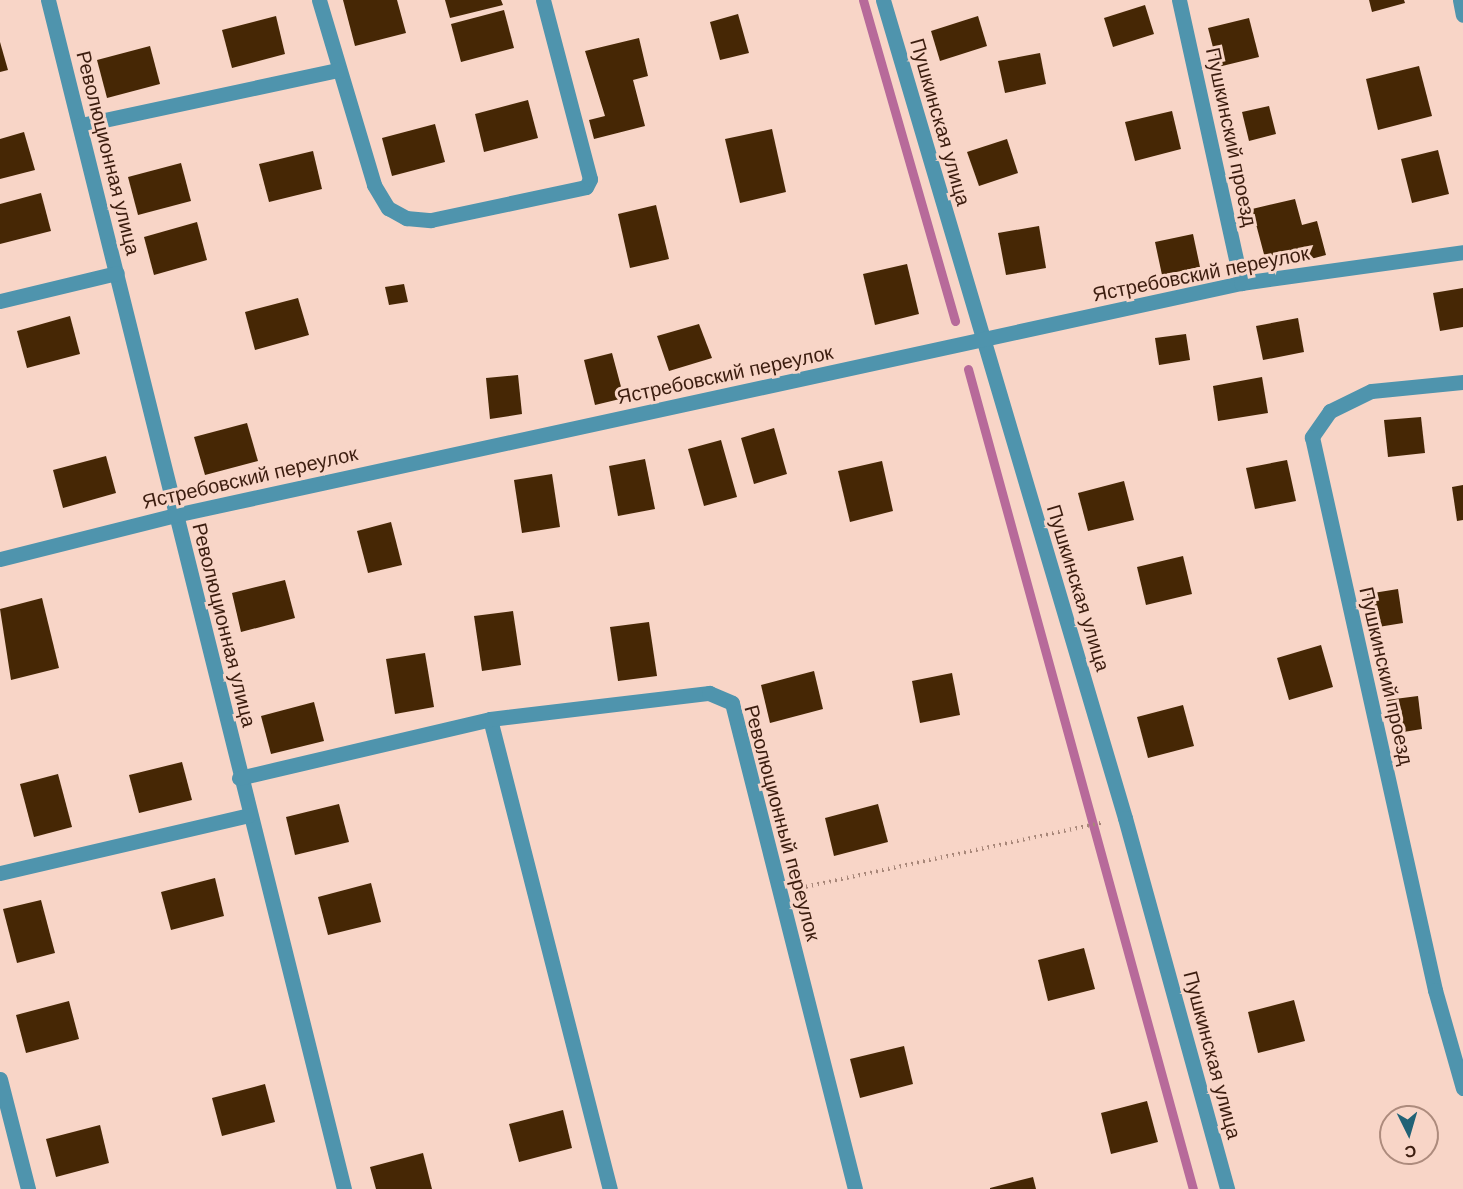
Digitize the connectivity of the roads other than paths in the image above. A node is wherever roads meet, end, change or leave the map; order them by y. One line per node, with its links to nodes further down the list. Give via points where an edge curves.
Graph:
1 (48, 0): 9 (street, Революционная улица)
2 (319, 0): 8 (street)
3 (543, 0): 8 (street, via 590,179 586,187 492,211 431,220 406,218 388,208 374,185)
4 (884, 0): 14 (street, Пушкинская улица)
5 (1179, 0): 12 (street, Пушкинский проезд)
6 (1460, 0): 7 (street)
7 (1463, 15)
8 (338, 69): 9 (street)
9 (81, 125): 11 (street, Революционная улица)
10 (1463, 252): 12 (street, Ястребовский переулок)
11 (117, 273): 13 (street); 16 (street, Революционная улица)
12 (1241, 283): 14 (street, Ястребовский переулок)
13 (0, 301)
14 (981, 341): 16 (street, Ястребовский переулок); 28 (street, Пушкинская улица, via 1125,818)
15 (1463, 382): 23 (street, Пушкинский проезд, via 1371,391 1330,411 1312,437 1435,990)
16 (176, 515): 17 (street, Ястребовский переулок); 19 (street, Революционная улица)
17 (0, 559)
18 (490, 719): 19 (street, Революционный переулок); 26 (street); 27 (street, Революционный переулок, via 709,693 732,703)
19 (240, 778): 20 (street, Революционная улица)
20 (249, 815): 21 (street); 25 (street, Революционная улица)
21 (0, 873)
22 (0, 1079): 24 (street)
23 (1463, 1088)
24 (28, 1189)
25 (344, 1189)
26 (610, 1189)
27 (855, 1189)
28 (1227, 1189)

